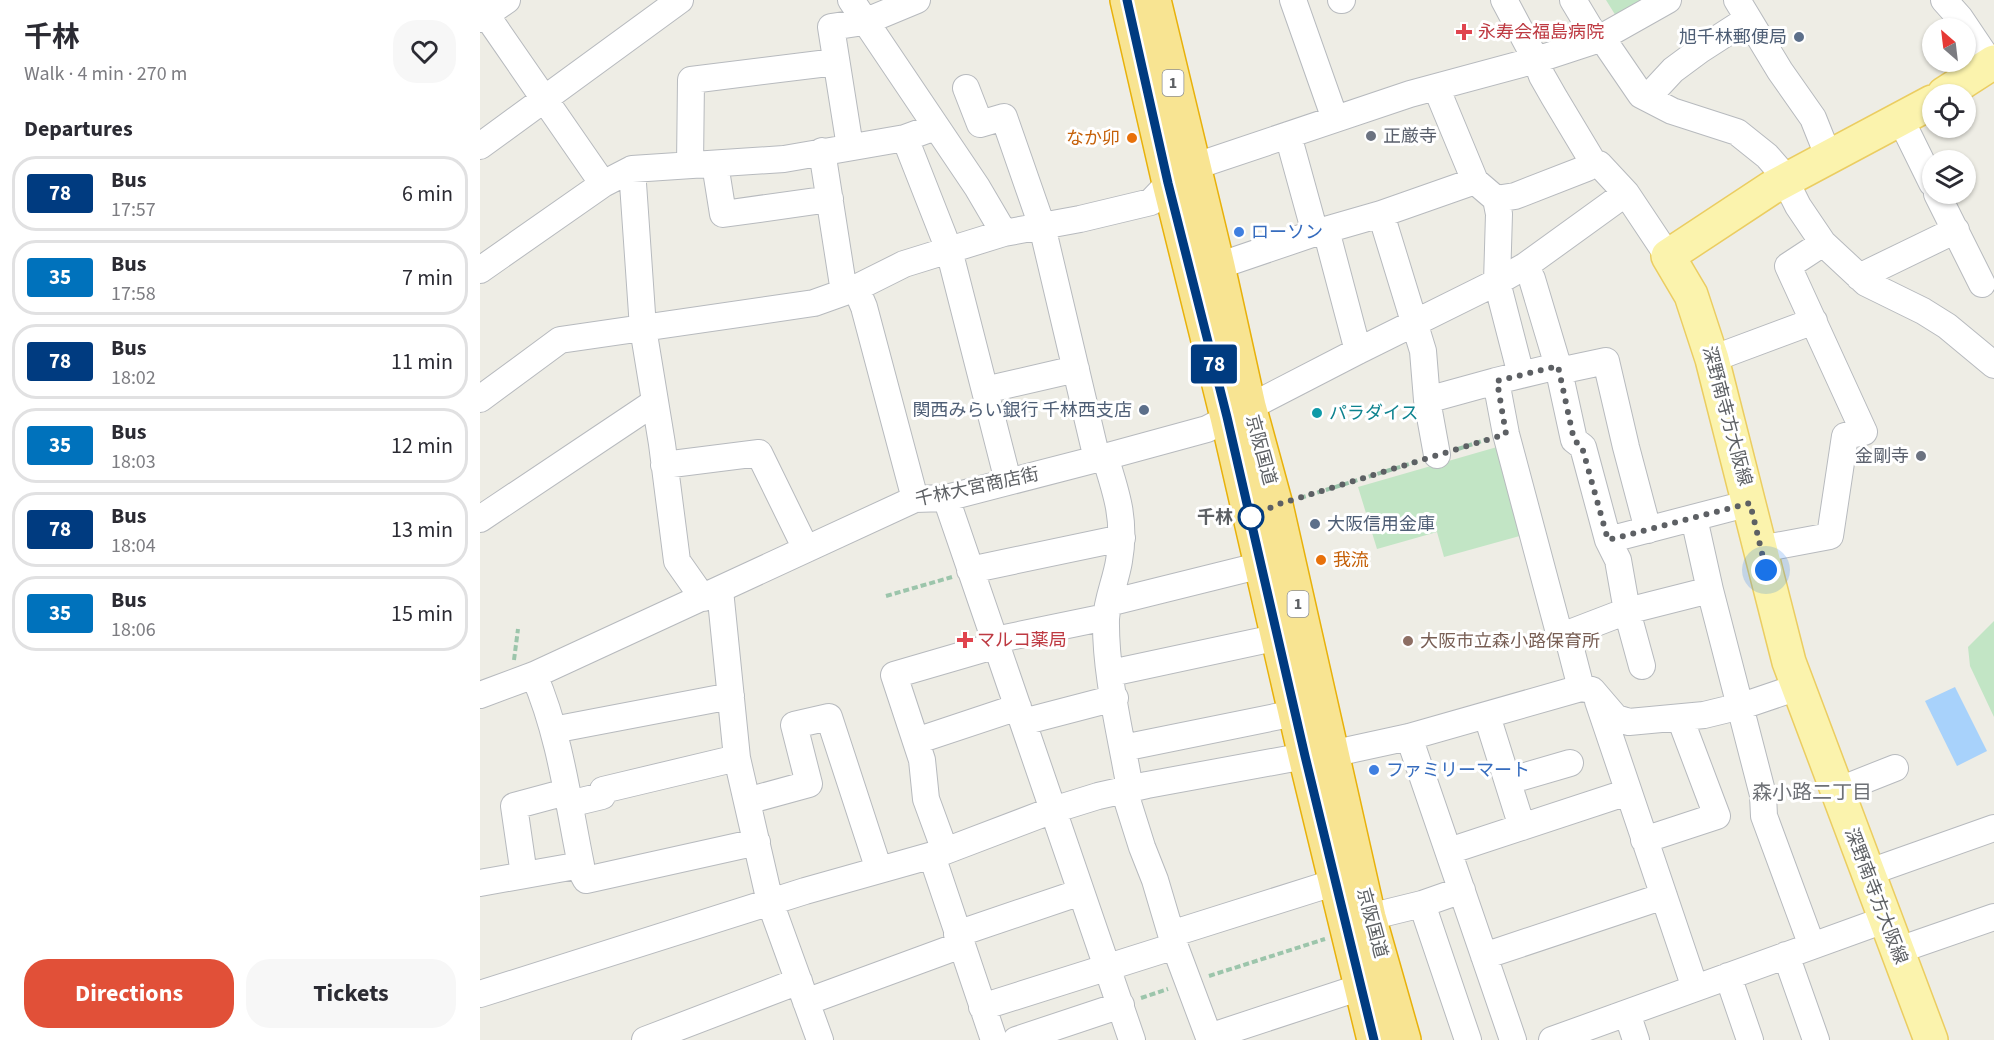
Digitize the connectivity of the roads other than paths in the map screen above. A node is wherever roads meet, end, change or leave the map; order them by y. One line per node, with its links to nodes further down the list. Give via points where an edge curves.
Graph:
1 (507, 0): 13 (street)
2 (680, 0): 23 (street)
3 (851, 0): 14 (street)
4 (917, 0): 14 (street)
5 (1127, 0): 38 (highway, 京阪国道 / 1)
6 (1154, 0): 38 (highway, 京阪国道 / 1)
7 (1293, 0): 25 (street)
8 (1504, 0): 16 (street)
9 (1573, 0): 15 (street)
10 (1668, 0): 15 (street)
11 (1944, 0): 18 (street)
12 (1743, 10): 22 (street, via 1673,70); 33 (street, via 1813,118)
13 (482, 13): 23 (street)
14 (864, 22): 17 (street, via 831,27); 27 (street)
15 (1600, 39): 16 (street); 22 (street)
16 (1536, 60): 20 (street); 34 (street, via 1554,97)
17 (836, 62): 31 (street); 36 (street, via 691,80)
18 (1993, 63): 19 (main road)
19 (1960, 84)
20 (1436, 87): 25 (street); 40 (street)
21 (966, 88): 47 (street, via 980,124 1004,117)
22 (1647, 98): 39 (street, via 1672,111 1737,132 1767,156)
23 (545, 100): 30 (street); 41 (street)
24 (1922, 108): 26 (main road)
25 (1335, 119): 28 (street)
26 (1901, 120): 33 (main road); 35 (street)
27 (935, 127): 29 (street); 50 (street)
28 (1288, 135): 38 (street); 49 (street)
29 (905, 138): 31 (street); 52 (street)
30 (480, 146)
31 (849, 147): 32 (street)
32 (822, 151): 36 (street, via 784,159); 43 (street)
33 (1829, 158): 39 (main road)
34 (1596, 163): 42 (street); 44 (street, via 1515,196)
35 (1922, 163)
36 (703, 164): 37 (street); 43 (street, via 723,214)
37 (632, 169): 41 (street); 63 (street)
38 (1181, 175): 47 (street, via 1151,202); 54 (highway, 京阪国道 / 1); 75 (highway, 京阪国道 / 1)
39 (1785, 180): 51 (street); 53 (main road)
40 (1475, 181): 44 (street); 46 (street)
41 (603, 183): 56 (street)
42 (1626, 193): 53 (street); 55 (street, 千林大宮商店街)
43 (830, 199): 60 (street)
44 (1496, 199): 58 (street)
45 (1943, 204): 48 (street)
46 (1381, 214): 49 (street); 62 (street)
47 (1042, 226): 50 (street); 68 (street)
48 (1956, 230): 57 (street); 59 (street)
49 (1320, 231): 54 (street); 64 (street)
50 (1004, 233): 52 (street)
51 (1823, 243): 57 (street); 61 (street, via 1788,266)
52 (949, 250): 60 (street, via 904,264); 71 (street)
53 (1674, 265): 65 (main road, 深野南寺方大阪線, via 1695,305)
54 (1218, 266): 75 (highway, 京阪国道 / 1)
55 (1525, 266): 58 (street, 千林大宮商店街); 67 (street)
56 (480, 270)
57 (1859, 277): 66 (street, via 1923,310)
58 (1497, 282): 62 (street, 千林大宮商店街); 69 (street)
59 (1982, 284)
60 (850, 290): 63 (street, via 814,303); 81 (street, via 864,307)
61 (1814, 321): 65 (street); 89 (street, via 1864,432 1845,436 1830,536)
62 (1415, 324): 64 (street, 千林大宮商店街); 73 (street, via 1423,351)
63 (643, 328): 72 (street, via 560,340); 74 (street)
64 (1358, 351): 75 (street, 千林大宮商店街, via 1313,367)
65 (1712, 359): 82 (main road, 深野南寺方大阪線)
66 (1994, 364)
67 (1559, 368): 69 (street); 85 (street, via 1606,361); 87 (street, via 1574,440 1582,447)
68 (1076, 369): 71 (street); 77 (street)
69 (1521, 375): 70 (street)
70 (1497, 381): 73 (street); 96 (street, via 1506,434 1558,629)
71 (985, 390): 79 (street)
72 (480, 399)
73 (1427, 400): 76 (street)
74 (655, 402): 78 (street); 84 (street)
75 (1238, 412): 77 (street, 千林大宮商店街, via 1207,429); 90 (highway, 京阪国道 / 1); 116 (highway, 京阪国道 / 1, via 1276,505)
76 (1437, 455)
77 (1101, 458): 79 (street, 千林大宮商店街); 86 (street, via 1120,505)
78 (664, 465): 88 (street, via 759,453); 93 (street, via 677,561)
79 (1008, 481): 80 (street, 千林大宮商店街)
80 (945, 498): 81 (street, 千林大宮商店街); 91 (street)
81 (915, 499): 88 (street, 千林大宮商店街)
82 (1750, 503): 83 (street); 89 (main road, 深野南寺方大阪線)
83 (1694, 518): 85 (street); 92 (street)
84 (480, 519)
85 (1648, 530): 87 (street)
86 (1122, 538): 91 (street); 94 (street)
87 (1608, 540): 95 (street, via 1618,560)
88 (806, 549): 93 (street, 千林大宮商店街)
89 (1761, 549): 102 (main road, 深野南寺方大阪線)
90 (1262, 565): 94 (street); 97 (highway, 京阪国道 / 1)
91 (971, 571): 98 (street)
92 (1710, 590): 95 (street); 107 (street)
93 (711, 594): 101 (street, 千林大宮商店街); 105 (street)
94 (1107, 610): 98 (street); 100 (street)
95 (1627, 611): 96 (street); 99 (street)
96 (1567, 634): 103 (street)
97 (1279, 637): 100 (street); 108 (highway, 京阪国道 / 1)
98 (996, 643): 109 (street); 114 (street, via 894,675)
99 (1642, 666)
100 (1110, 673): 106 (street)
101 (534, 675): 104 (street, 千林大宮商店街); 112 (street)
102 (1798, 687): 107 (street); 122 (main road, 深野南寺方大阪線)
103 (1588, 691): 110 (street); 111 (street, via 1616,718 1629,722); 123 (street)
104 (480, 695)
105 (731, 696): 112 (street); 117 (street)
106 (1114, 698): 109 (street); 115 (street)
107 (1740, 705): 111 (street); 149 (street, via 1763,795 1764,816)
108 (1295, 713): 115 (street); 116 (highway, 京阪国道 / 1)
109 (1020, 714): 114 (street); 126 (street)
110 (1487, 716): 113 (street); 120 (street)
111 (1680, 718): 129 (street, via 1717,816)
112 (553, 730): 124 (street)
113 (1409, 737): 116 (street); 131 (street)
114 (916, 741): 132 (street)
115 (1123, 748): 121 (street)
116 (1318, 755): 121 (street); 137 (highway, 京阪国道 / 1); 146 (highway, 京阪国道 / 1)
117 (737, 758): 124 (street, via 603,790 602,796); 125 (street)
118 (1569, 763): 120 (street)
119 (1895, 768): 122 (street)
120 (1508, 781): 127 (street)
121 (1127, 789): 126 (street); 148 (street)
122 (1837, 791): 135 (main road, 深野南寺方大阪線)
123 (1628, 792): 127 (street); 129 (street)
124 (568, 798): 133 (street); 136 (street, via 514,806)
125 (747, 801): 130 (street); 134 (street, via 809,784 794,725 829,717)
126 (1053, 810): 132 (street); 140 (street)
127 (1522, 827): 131 (street)
128 (1994, 828): 135 (street)
129 (1644, 840): 141 (street)
130 (757, 842): 133 (street, via 586,880); 142 (street)
131 (1449, 851): 139 (street)
132 (939, 854): 134 (street); 147 (street)
133 (578, 865): 136 (street)
134 (879, 870): 142 (street)
135 (1867, 873): 145 (main road, 深野南寺方大阪線)
136 (524, 875): 138 (street)
137 (1336, 882): 146 (highway, 京阪国道 / 1); 148 (street)
138 (480, 883)
139 (1462, 890): 143 (street); 152 (street)
140 (1081, 892): 147 (street); 153 (street)
141 (1664, 896): 152 (street); 156 (street)
142 (770, 902): 157 (street); 158 (street)
143 (1422, 904): 146 (street); 171 (street)
144 (1994, 917): 150 (street)
145 (1884, 920): 149 (street); 150 (main road, 深野南寺方大阪線)
146 (1359, 924): 155 (highway, 京阪国道 / 1); 170 (highway, 京阪国道 / 1)
147 (959, 940): 157 (street); 160 (street)
148 (1173, 940): 153 (street); 162 (street)
149 (1812, 946): 151 (street)
150 (1896, 951): 176 (main road, 深野南寺方大阪線)
151 (1786, 955): 154 (street); 163 (street)
152 (1484, 956): 172 (street)
153 (1108, 969): 159 (street); 160 (street)
154 (1728, 976): 156 (street); 175 (street)
155 (1361, 987): 162 (street); 169 (highway, 京阪国道 / 1)
156 (1695, 988): 161 (street)
157 (802, 992): 164 (street); 165 (street)
158 (480, 994)
159 (1120, 1005): 167 (street); 168 (street)
160 (982, 1007): 166 (street)
161 (1627, 1013): 173 (street); 174 (street)
162 (1210, 1038)
163 (1813, 1039)
164 (645, 1040)
165 (820, 1040)
166 (994, 1040)
167 (1016, 1040)
168 (1132, 1040)
169 (1374, 1040)
170 (1404, 1040)
171 (1467, 1040)
172 (1513, 1040)
173 (1552, 1040)
174 (1636, 1040)
175 (1750, 1040)
176 (1931, 1040)

